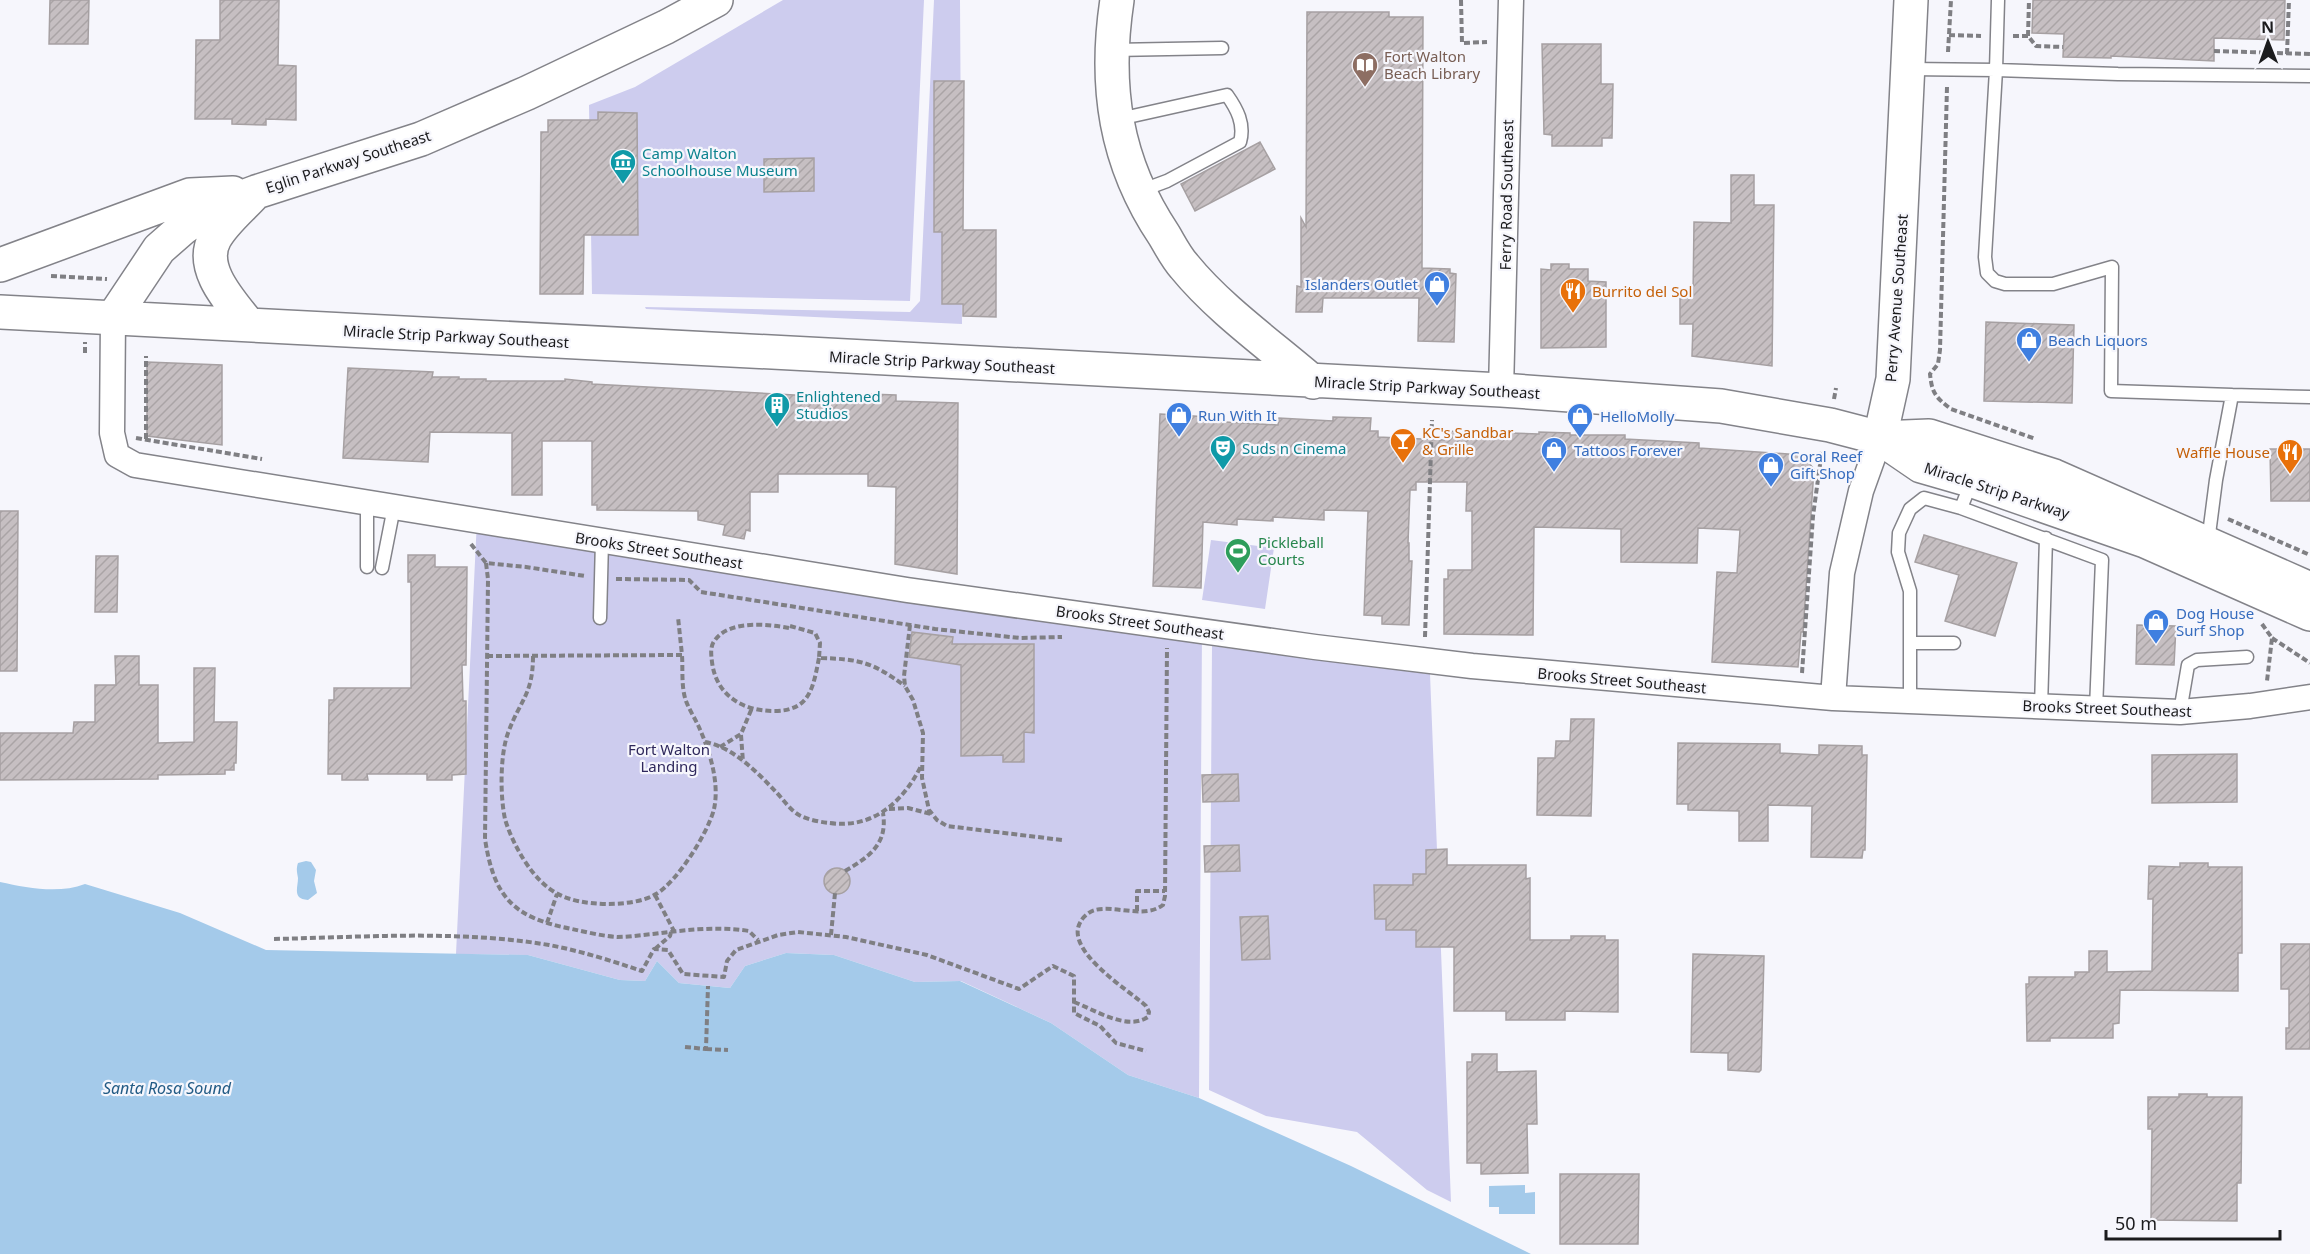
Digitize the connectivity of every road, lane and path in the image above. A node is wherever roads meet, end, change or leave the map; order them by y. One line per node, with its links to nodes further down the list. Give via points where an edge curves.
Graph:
1 (716, 0): 22 (main road, Eglin Parkway Southeast, via 528,93 421,139)
2 (1117, 0): 12 (main road)
3 (1461, 0): 14 (path, via 1462,43 1488,42)
4 (1511, 0): 33 (street, Ferry Road Southeast)
5 (1911, 0): 17 (main road, Perry Avenue Southeast)
6 (1951, 0): 18 (path)
7 (1998, 0): 19 (lane)
8 (2029, 0): 10 (path)
9 (2289, 0): 15 (path)
10 (2028, 36)
11 (1222, 48): 12 (lane)
12 (1112, 50): 21 (main road)
13 (2214, 51): 15 (path)
14 (1487, 53)
15 (2288, 54): 16 (path)
16 (2310, 54)
17 (1908, 69): 18 (lane); 39 (main road, Perry Avenue Southeast, via 1893,379)
18 (1947, 69): 19 (lane); 41 (path, via 1940,350 1938,364 1930,374 1932,391 1951,409)
19 (1996, 70): 20 (lane); 34 (lane, via 1987,273 2005,284 2053,284 2112,267 2111,391)
20 (2310, 76)
21 (1116, 120): 23 (main road); 23 (lane, via 1227,95 1242,123 1240,142)
22 (256, 192): 24 (main road, via 190,195); 26 (main road, Eglin Parkway Southeast, via 208,210 183,228 159,249); 29 (main road, via 217,235 211,251 213,271 221,289)
23 (1139, 192): 31 (main road, via 1183,265 1212,296)
24 (31, 253): 25 (main road); 26 (path, via 42,276)
25 (0, 265)
26 (137, 280): 28 (main road, Eglin Parkway Southeast)
27 (0, 312): 28 (main road, Miracle Strip Parkway Southeast)
28 (113, 318): 29 (main road, Miracle Strip Parkway Southeast); 38 (street, Brooks Street Southeast)
29 (248, 324): 31 (main road, Miracle Strip Parkway Southeast)
30 (146, 356): 40 (path)
31 (1312, 382): 33 (main road, Miracle Strip Parkway Southeast)
32 (1836, 388): 37 (path)
33 (1501, 390): 37 (main road, Miracle Strip Parkway Southeast, via 1721,406)
34 (2232, 395): 35 (lane); 46 (lane)
35 (2310, 397)
36 (1432, 420): 63 (path)
37 (1828, 424): 39 (main road, Miracle Strip Parkway Southeast); 76 (path, via 1813,516)
38 (112, 434): 40 (path); 44 (street, Brooks Street Southeast, via 117,455 135,465)
39 (1880, 438): 43 (main road, Miracle Strip Parkway); 46 (main road, Miracle Strip Parkway, via 1929,436); 79 (street, Perry Avenue Southeast, via 1861,491 1842,573)
40 (146, 439): 42 (path)
41 (2041, 441)
42 (262, 459)
43 (1967, 494): 47 (lane); 56 (main road, Miracle Strip Parkway, via 2145,541); 66 (lane, via 1924,498 1910,509 1899,532 1898,552 1910,591)
44 (367, 502): 45 (street, Brooks Street Southeast); 52 (lane)
45 (394, 507): 49 (street, Brooks Street Southeast); 53 (lane)
46 (2209, 527): 50 (path); 55 (main road, Miracle Strip Parkway)
47 (2046, 538): 82 (lane); 84 (lane, via 2102,560)
48 (468, 540): 51 (path)
49 (602, 541): 54 (lane); 79 (street, Brooks Street Southeast, via 907,590 1472,666)
50 (2310, 555)
51 (486, 563): 54 (path); 70 (path)
52 (367, 567)
53 (382, 568)
54 (601, 579): 58 (lane); 60 (path, via 689,580 701,592)
55 (2310, 589)
56 (2310, 614)
57 (678, 617): 69 (path)
58 (600, 618)
59 (2259, 620): 65 (path)
60 (910, 625): 62 (path, via 1020,638); 78 (path)
61 (1415, 636): 63 (path)
62 (1072, 637)
63 (1425, 637): 64 (path)
64 (1437, 638)
65 (2272, 638): 74 (path); 77 (path, via 2269,681)
66 (1910, 643): 67 (lane); 81 (lane)
67 (1954, 643)
68 (1165, 646): 96 (path)
69 (682, 655): 71 (path); 87 (path, via 686,702)
70 (487, 656): 71 (path); 101 (path, via 485,830 489,862 506,899 521,913)
71 (533, 656): 98 (path, via 528,694 504,746 503,800 516,847 538,880)
72 (2247, 657): 85 (lane, via 2197,660 2188,665)
73 (819, 658): 78 (path, via 870,664); 83 (path, via 808,696 797,708); 83 (path, via 820,643 815,633 753,625 722,633 713,641 710,651 714,678 735,701)
74 (2310, 663)
75 (1790, 673): 76 (path)
76 (1802, 674): 79 (path)
77 (2259, 685)
78 (905, 686): 90 (path, via 923,733)
79 (1833, 686): 81 (street, Brooks Street Southeast)
80 (2310, 697): 85 (street, Brooks Street Southeast)
81 (1910, 701): 82 (street, Brooks Street Southeast)
82 (2041, 706): 84 (street, Brooks Street Southeast)
83 (752, 708): 86 (path)
84 (2096, 709): 85 (street, Brooks Street Southeast)
85 (2180, 712)
86 (741, 734): 88 (path); 89 (path)
87 (705, 742): 88 (path); 99 (path, via 715,788 711,819 694,851)
88 (719, 747): 89 (path)
89 (743, 762): 92 (path, via 798,814 838,824 863,821)
90 (922, 765): 91 (path, via 909,787); 93 (path)
91 (888, 809): 92 (path); 93 (path, via 908,808)
92 (883, 813): 95 (path, via 876,850)
93 (932, 814): 94 (path, via 947,826)
94 (1062, 840)
95 (845, 871)
96 (1165, 891): 100 (path, via 1163,905 1158,909); 100 (path, via 1137,891)
97 (835, 893): 103 (path)
98 (557, 894): 99 (path, via 583,903 614,904); 101 (path)
99 (655, 895): 102 (path)
100 (1137, 911): 108 (path, via 1094,910 1082,918 1077,932 1091,960 1146,1006 1148,1017 1131,1023)
101 (547, 923): 102 (path, via 617,937)
102 (673, 932): 105 (path, via 731,928 749,931); 106 (path)
103 (831, 935): 105 (path, via 798,932); 108 (path, via 927,955 1019,989 1053,966 1074,976)
104 (274, 939): 106 (path, via 470,937 550,945 642,971)
105 (758, 941): 106 (path, via 736,950 727,961 724,977 683,974 668,950)
106 (654, 949)
107 (708, 986): 110 (path)
108 (1074, 1002): 112 (path, via 1074,1013 1100,1026 1116,1042)
109 (685, 1047): 110 (path)
110 (706, 1048): 111 (path)
111 (728, 1050)
112 (1146, 1051)

